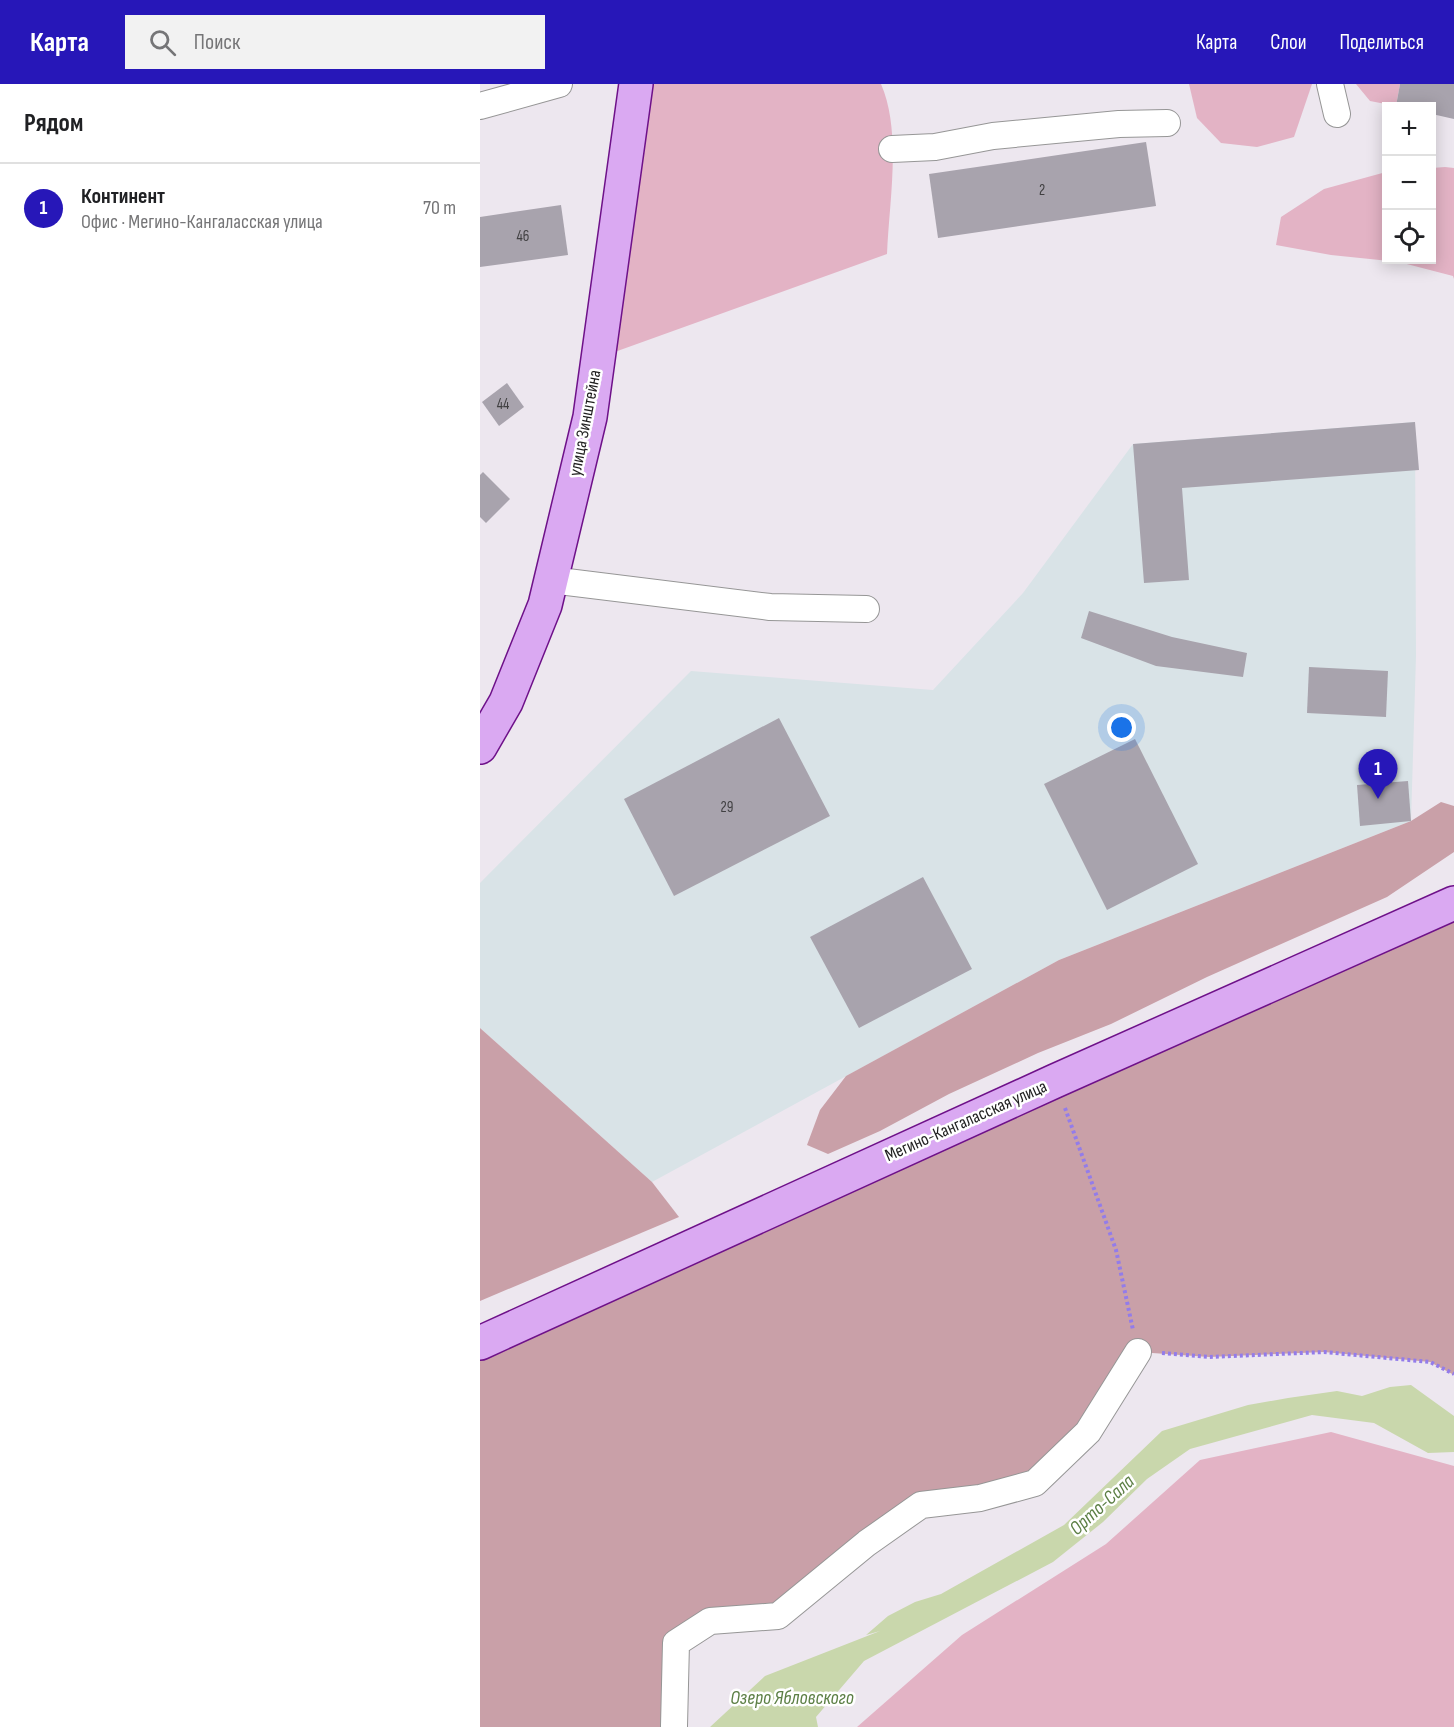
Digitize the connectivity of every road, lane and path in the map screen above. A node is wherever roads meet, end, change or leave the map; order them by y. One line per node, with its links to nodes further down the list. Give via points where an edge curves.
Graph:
1 (559, 84): 4 (lane)
2 (636, 84): 8 (main road, улица Зинштейна, via 590,417)
3 (1330, 84): 5 (lane)
4 (480, 106)
5 (1337, 114)
6 (1167, 123): 7 (lane, via 1119,124)
7 (892, 149)
8 (551, 580): 9 (lane, via 770,607); 10 (main road, улица Зинштейна, via 545,605 506,702)
9 (866, 609)
10 (480, 747)
11 (1454, 903): 12 (main road, Мегино-Кангаласская улица)
12 (1055, 1081): 13 (main road, Мегино-Кангаласская улица); 14 (path, via 1116,1250)
13 (480, 1343)
14 (1138, 1352): 15 (path, via 1209,1357 1324,1352 1430,1362); 16 (lane, via 1088,1432 1035,1483 980,1498 921,1505 867,1543 778,1616 710,1621 676,1643)
15 (1454, 1374)
16 (674, 1726)

